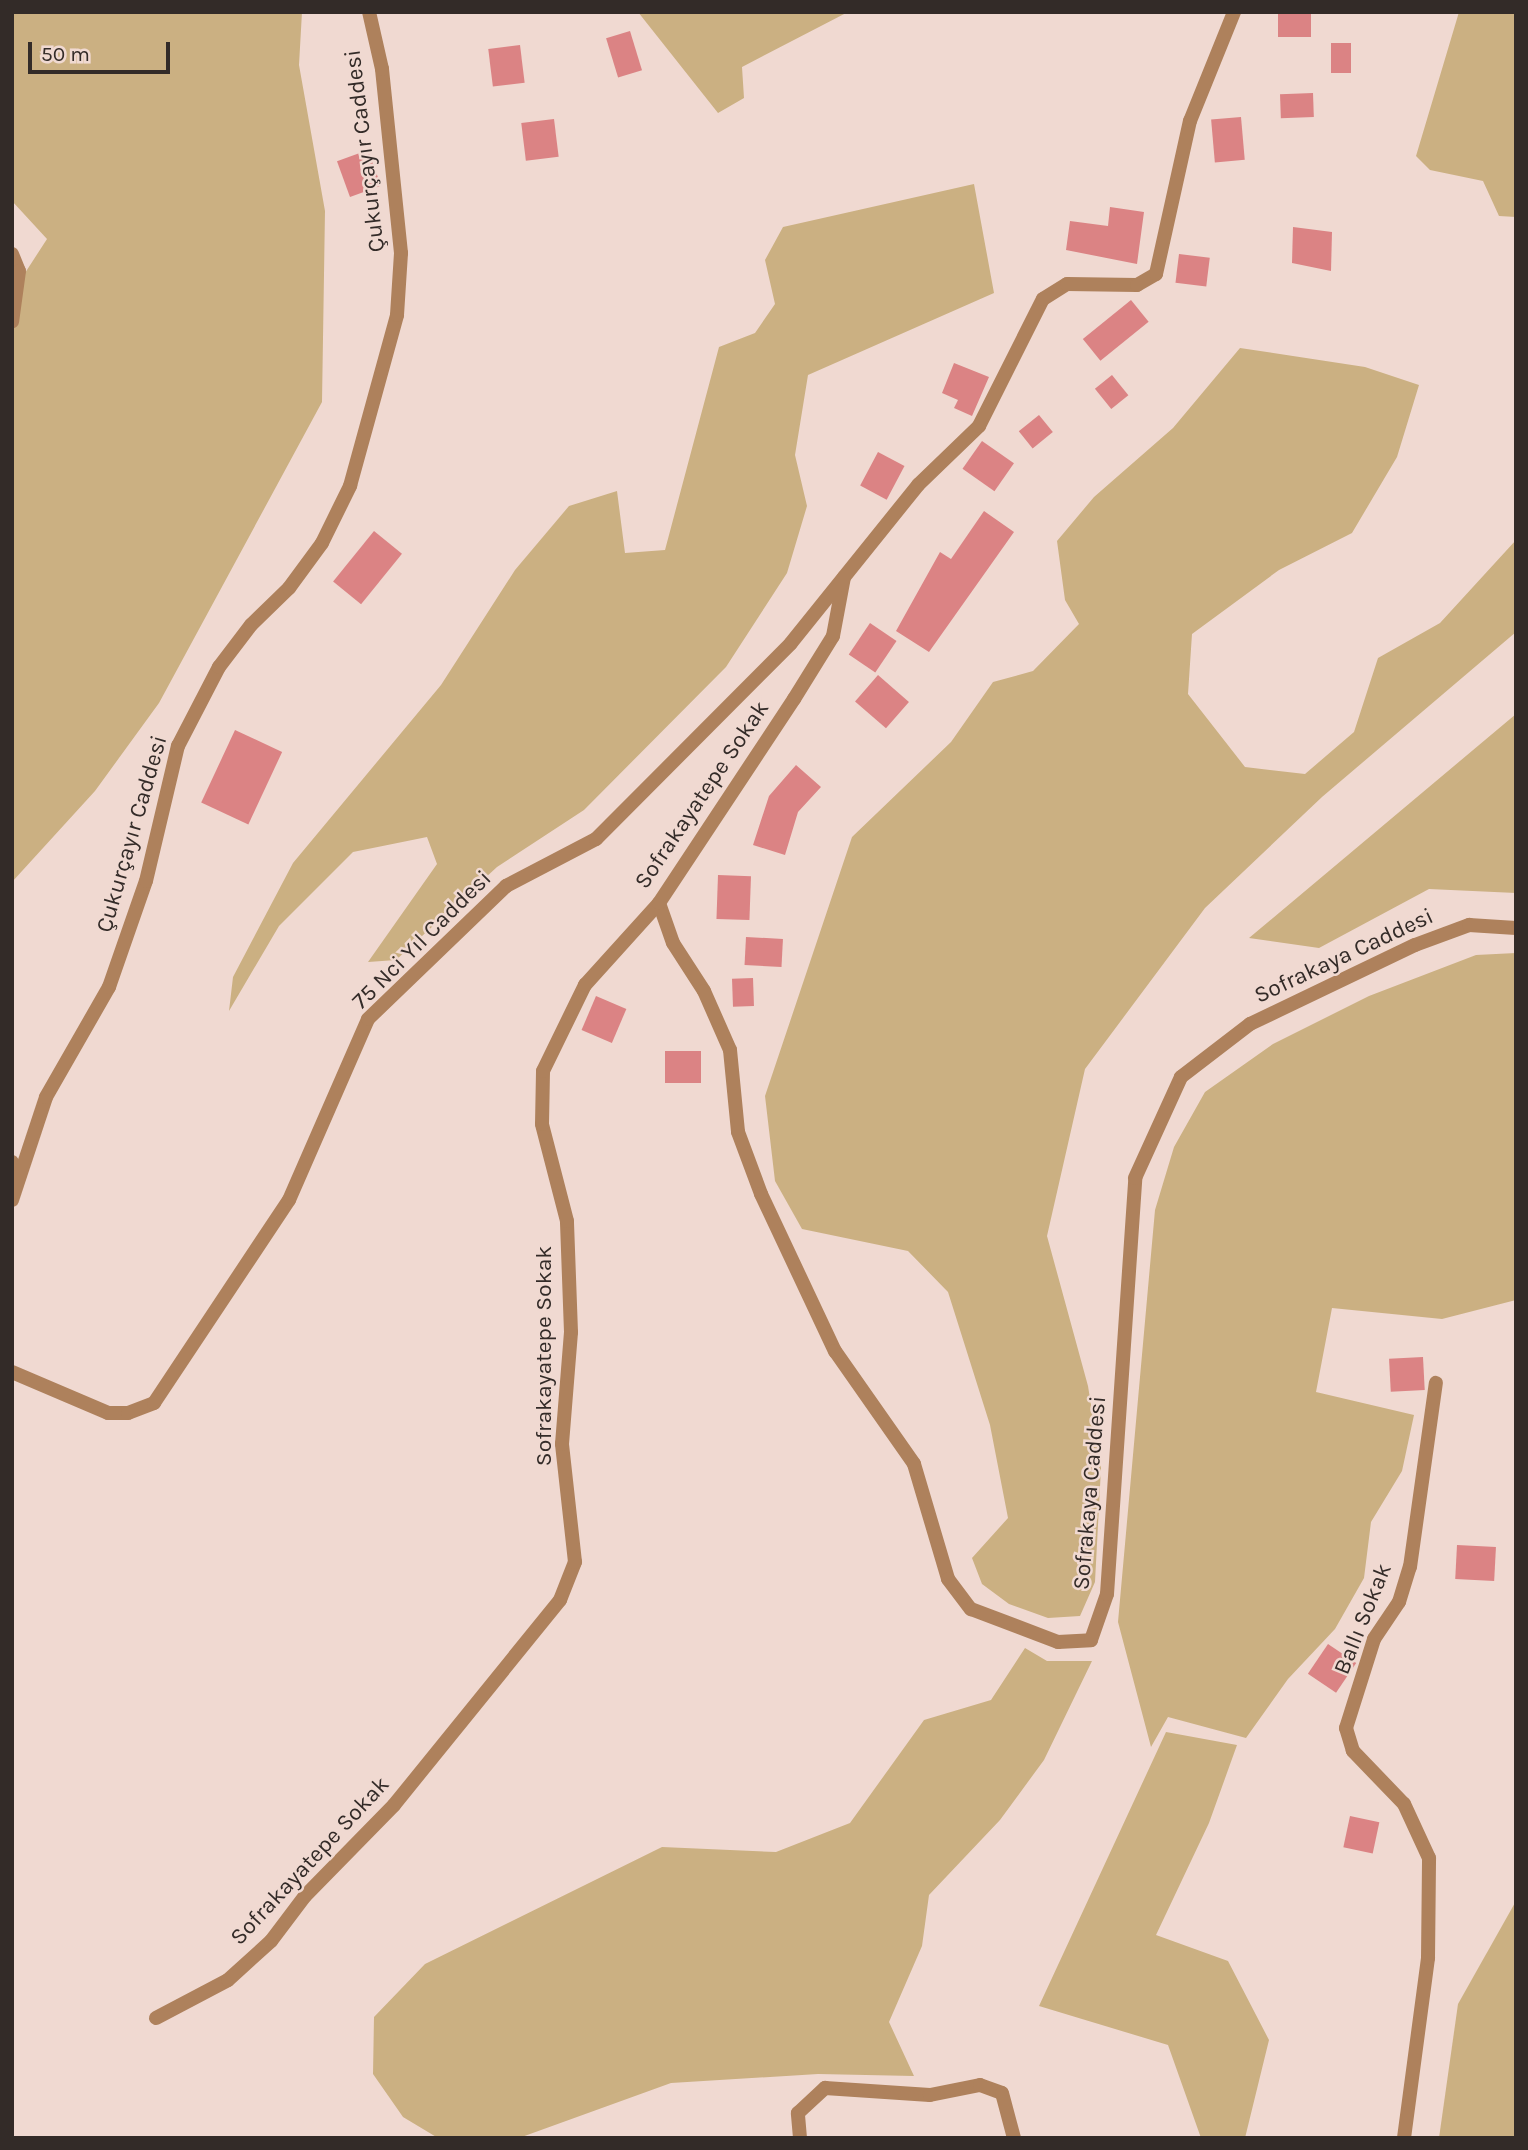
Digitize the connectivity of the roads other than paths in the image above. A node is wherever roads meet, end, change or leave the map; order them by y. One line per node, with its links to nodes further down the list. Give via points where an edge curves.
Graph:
1 (369, 12): 8 (street, Çukurçayır Caddesi, via 382,69 401,253 397,315 350,486 322,543 219,667 178,746 145,881 109,987 46,1097)
2 (1234, 12): 5 (street, 75 Nci Yıl Caddesi, via 1190,121 1156,274 1137,285 1067,284 1043,299 979,426 918,485)
3 (12, 254): 4 (street, via 19,271)
4 (12, 322)
5 (844, 577): 6 (street, Sofrakayatepe Sokak, via 833,636); 10 (street, 75 Nci Yıl Caddesi, via 791,643 596,839 506,887 368,1019 289,1200 154,1403 128,1413 108,1413)
6 (659, 903): 7 (street, Sofrakaya Caddesi, via 673,943 704,991 730,1050 738,1132 761,1194 835,1351 914,1464 948,1579 971,1609 1058,1642 1091,1640 1107,1594 1135,1178 1181,1077 1250,1024 1415,945 1469,925); 12 (street, Sofrakayatepe Sokak, via 585,985 543,1071 542,1124 567,1221 571,1332 562,1444 575,1562 559,1600 394,1805 305,1896 271,1941 228,1980)
7 (1516, 928)
8 (16, 1168): 9 (street, Çukurçayır Caddesi)
9 (12, 1200)
10 (12, 1372)
11 (1436, 1383): 15 (street, Ballı Sokak, via 1410,1567 1399,1602 1374,1639 1346,1728 1353,1751 1404,1804 1429,1858 1428,1958)
12 (156, 2018)
13 (800, 2138): 14 (street, via 798,2113 825,2088 930,2095 980,2085 1002,2093)
14 (1014, 2138)
15 (1404, 2138)

